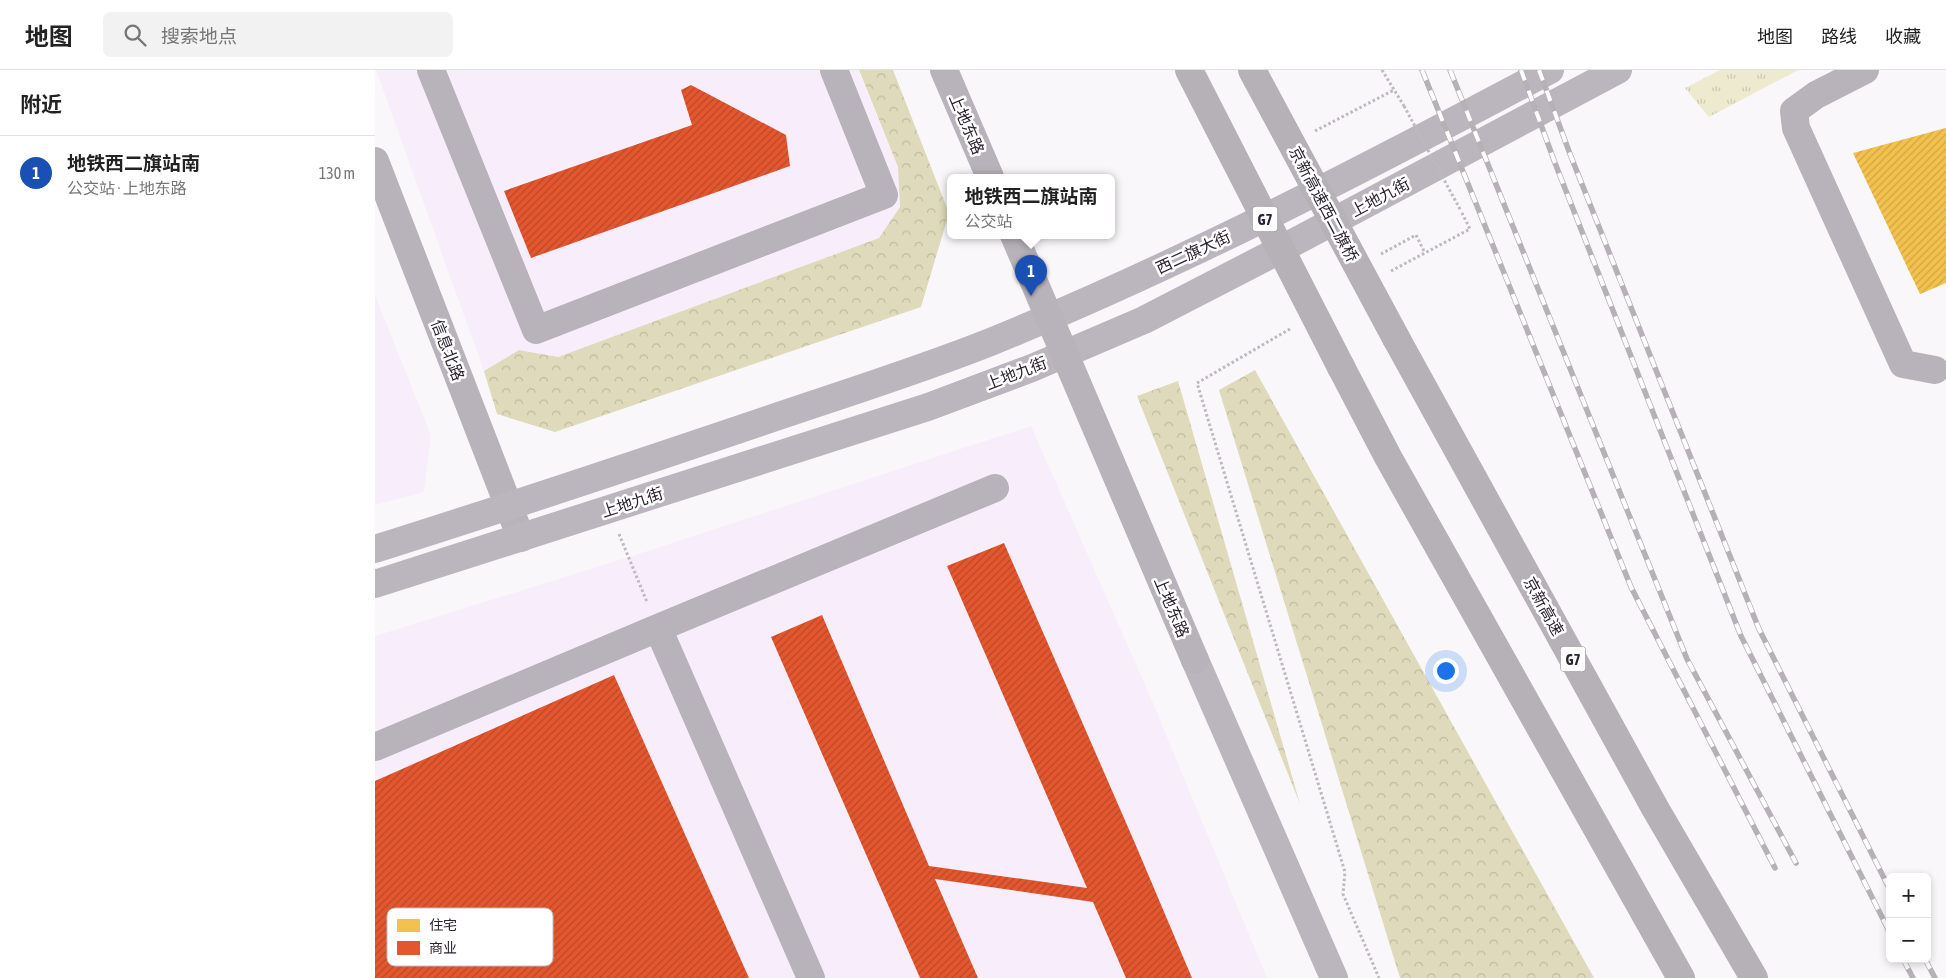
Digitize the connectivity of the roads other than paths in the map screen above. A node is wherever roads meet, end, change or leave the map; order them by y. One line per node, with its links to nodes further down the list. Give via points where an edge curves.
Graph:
1 (431, 70): 2 (street, via 536,330 884,195)
2 (834, 70)
3 (944, 70): 10 (street, 上地东路)
4 (1189, 70): 24 (highway, G7, bridge, via 1388,456)
5 (1252, 70): 12 (highway, 京新高速西二旗桥 / G7, bridge)
6 (1550, 70): 15 (main road, 西二旗大街, via 1242,229 1133,281 990,342)
7 (1618, 70): 16 (main road, 上地九街, via 1144,320 1032,368 928,407)
8 (1865, 70): 13 (street, via 1816,95 1794,111 1796,128 1903,364)
9 (375, 161): 15 (street, 信息北路)
10 (988, 174)
11 (1016, 239): 20 (street, 上地东路, bridge)
12 (1396, 338): 25 (highway, 京新高速 / G7, via 1655,808)
13 (1942, 373)
14 (995, 488): 19 (street)
15 (509, 507): 16 (street, 信息北路); 17 (main road)
16 (521, 538): 18 (main road, 上地九街)
17 (375, 549)
18 (375, 584)
19 (658, 628): 21 (street); 22 (street)
20 (1195, 660): 23 (main road, 上地东路)
21 (375, 747)
22 (811, 978)
23 (1334, 978)
24 (1681, 978)
25 (1754, 978)

